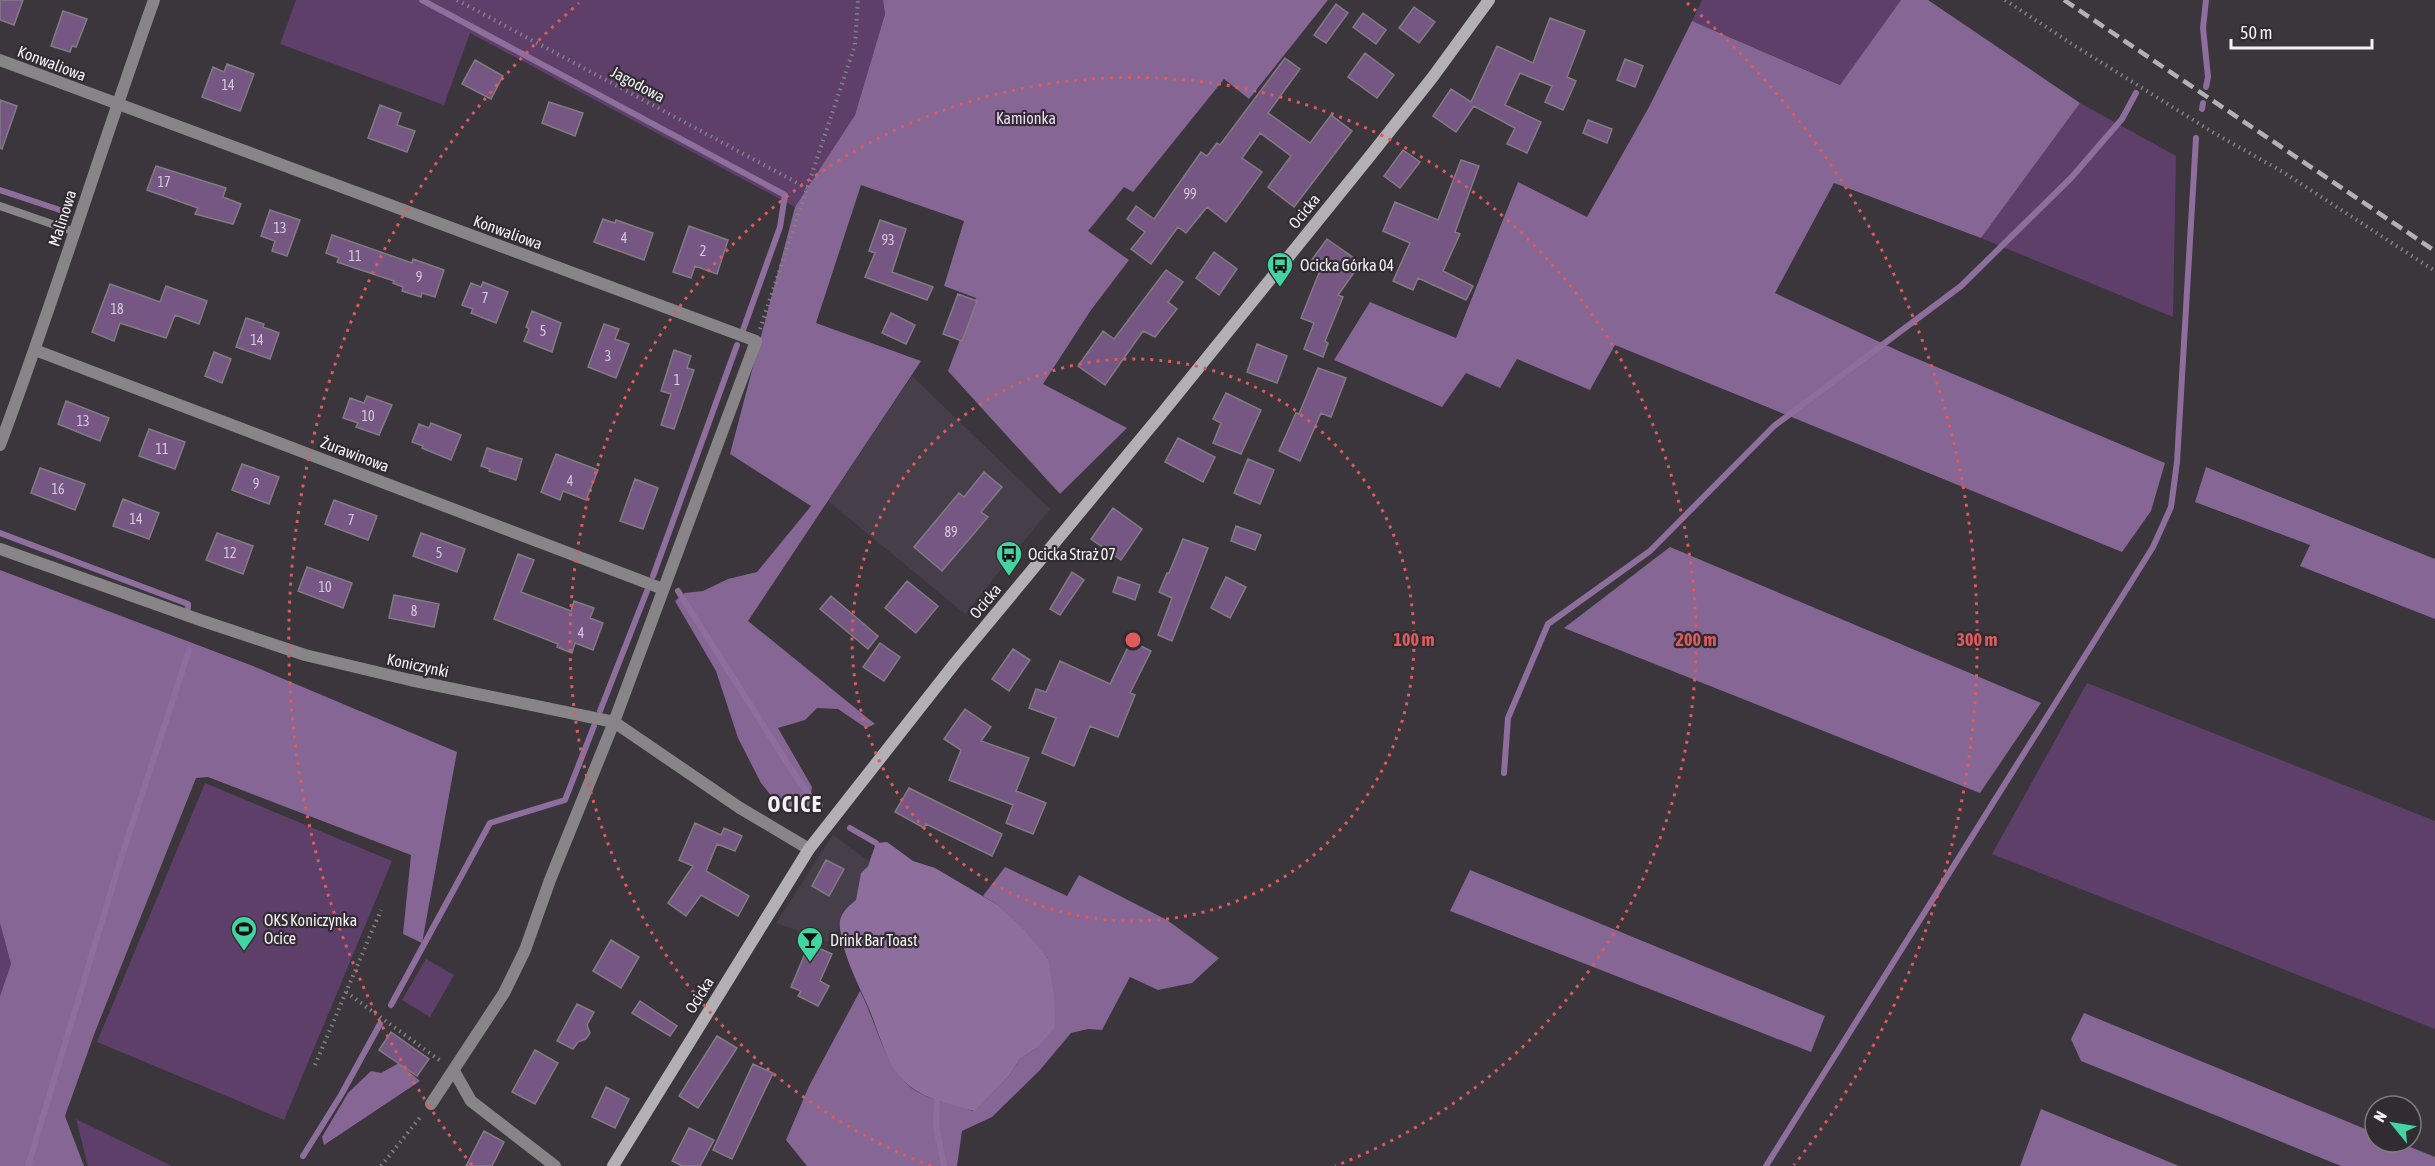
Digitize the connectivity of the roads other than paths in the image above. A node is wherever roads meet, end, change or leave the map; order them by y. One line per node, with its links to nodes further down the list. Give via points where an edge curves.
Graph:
1 (154, 0): 4 (street, Malinowa)
2 (1489, 0): 12 (street, Ocicka, via 1381,142 955,663)
3 (0, 60): 4 (street, Konwaliowa)
4 (117, 104): 6 (street, Malinowa); 10 (street, Konwaliowa, via 756,341)
5 (0, 206): 6 (lane)
6 (75, 231): 7 (street, Malinowa)
7 (35, 350): 8 (street, Malinowa); 10 (street, Żurawinowa)
8 (0, 445)
9 (0, 549): 11 (street, Koniczynki, via 305,655)
10 (663, 589): 11 (street)
11 (614, 722): 12 (street, Koniczynki, via 740,808); 13 (street, via 525,950 504,993)
12 (809, 849): 16 (street, Ocicka)
13 (454, 1071): 14 (street); 15 (street, via 471,1101)
14 (431, 1104)
15 (555, 1166)
16 (613, 1166)

